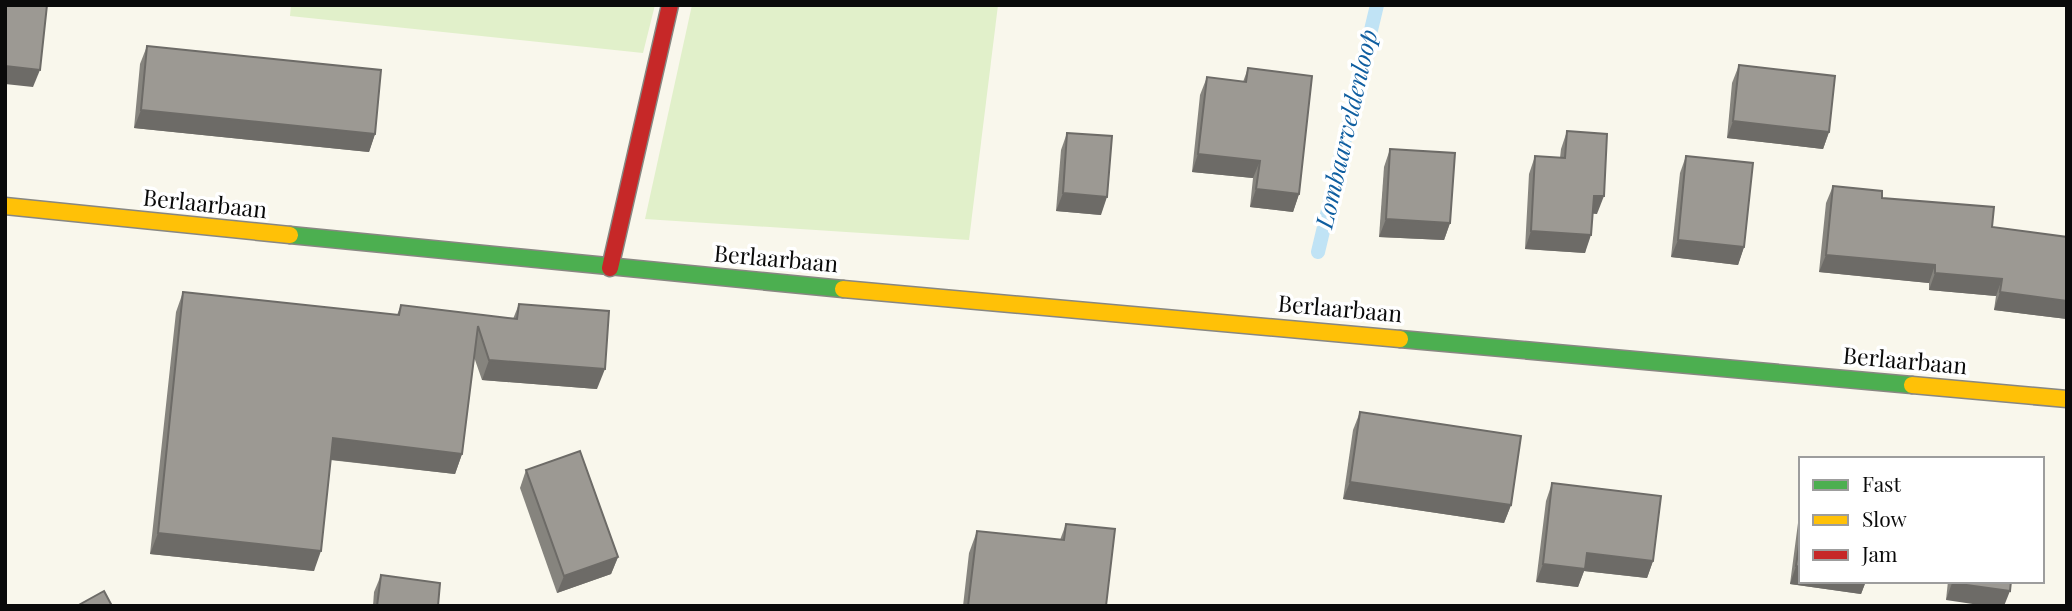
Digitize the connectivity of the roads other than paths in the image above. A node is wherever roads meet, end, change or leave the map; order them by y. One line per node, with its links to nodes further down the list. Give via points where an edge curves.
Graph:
1 (670, 5): 3 (street)
2 (5, 206): 3 (street, Berlaarbaan)
3 (610, 268): 4 (street, Berlaarbaan)
4 (2067, 398)

